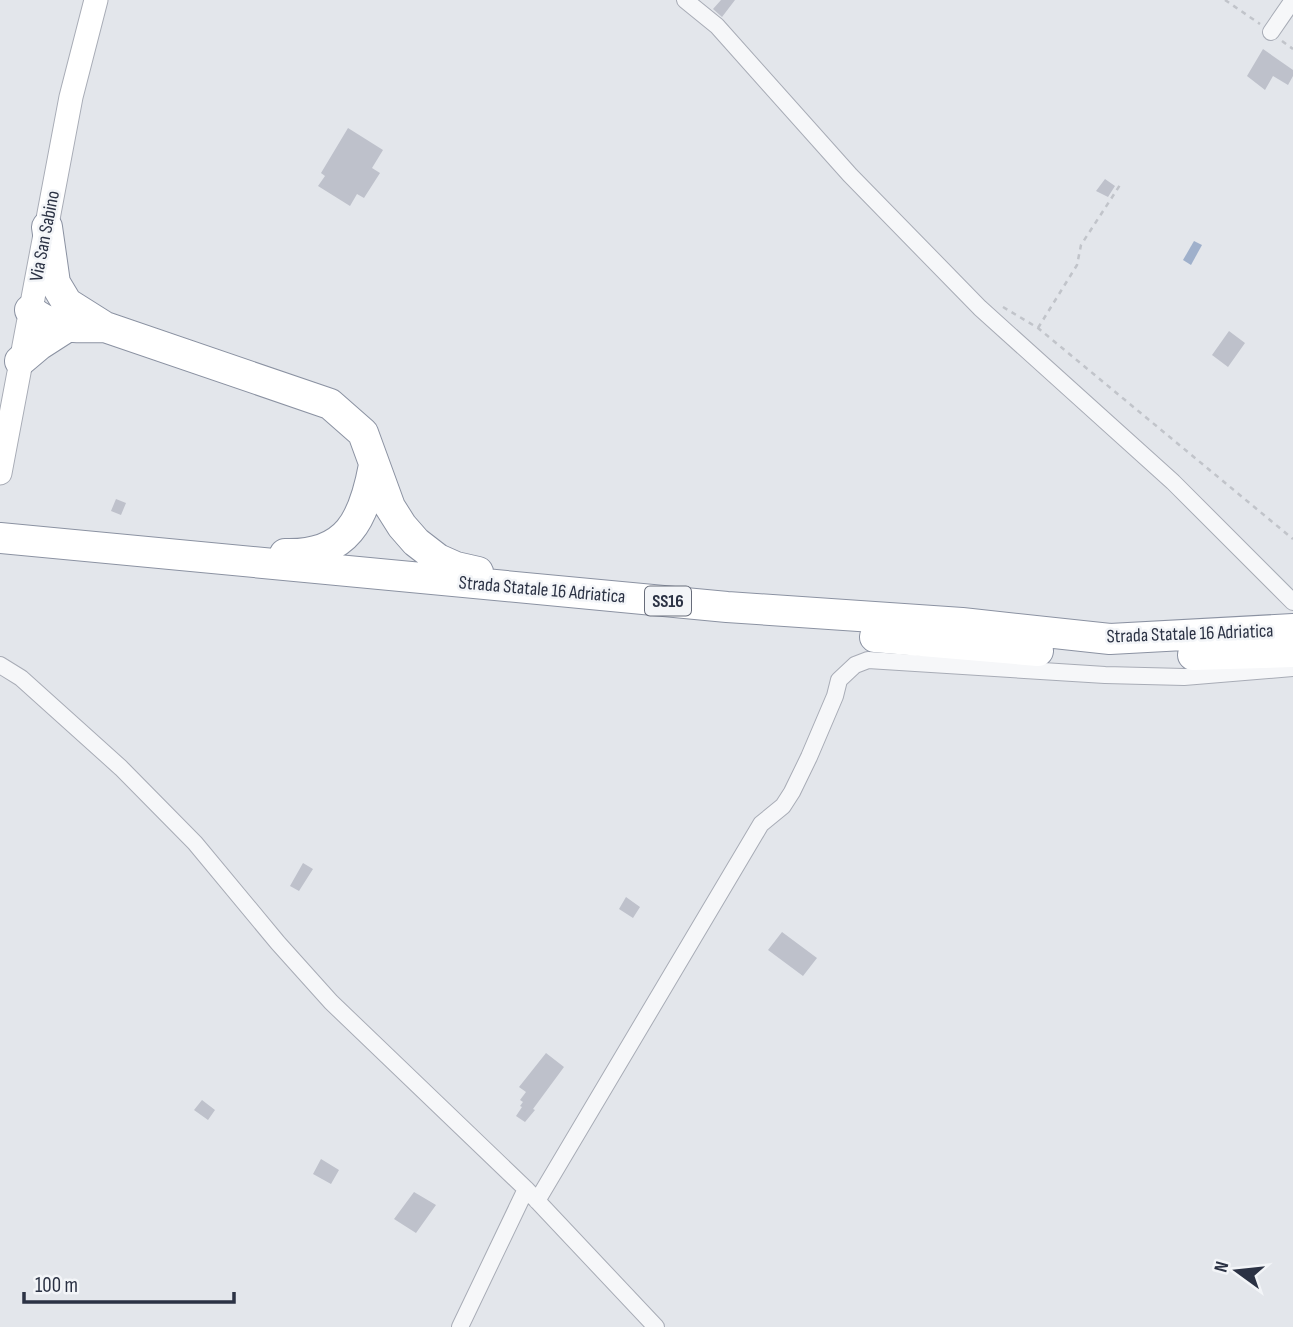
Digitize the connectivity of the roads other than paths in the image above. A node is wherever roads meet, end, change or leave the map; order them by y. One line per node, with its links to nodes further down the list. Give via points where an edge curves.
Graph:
1 (96, 0): 5 (street, Via San Sabino, via 71,97)
2 (685, 0): 14 (street, via 717,26 850,175 980,307 1173,482)
3 (1293, 0): 4 (street)
4 (1271, 32)
5 (47, 227): 6 (street, Via San Sabino); 7 (highway, via 55,283)
6 (30, 310): 7 (highway, via 43,321); 8 (street, Via San Sabino)
7 (67, 315): 8 (highway); 9 (highway, via 330,404 363,433)
8 (20, 361): 10 (street, Via San Sabino)
9 (374, 464): 12 (highway, via 356,523 325,549 308,554 102,538); 15 (highway, via 402,526 438,559 456,567 676,591)
10 (0, 473)
11 (0, 538): 12 (highway, Strada Statale 16 Adriatica / SS16)
12 (50, 549): 13 (highway, Strada Statale 16 Adriatica / SS16); 15 (highway, Strada Statale 16 Adriatica / SS16); 17 (highway, Strada Statale 16 Adriatica / SS16, via 953,644 1111,657)
13 (0, 556)
14 (1288, 597)
15 (727, 607): 16 (highway, Strada Statale 16 Adriatica / SS16, via 962,623 1110,639)
16 (1293, 629)
17 (1293, 652)
18 (0, 665): 20 (street, via 21,678 121,768 195,844 331,1002)
19 (1293, 668): 20 (street, via 1184,677 868,660 855,665 839,680 792,792 761,824)
20 (532, 1195): 21 (street); 22 (street)
21 (460, 1327)
22 (656, 1327)

